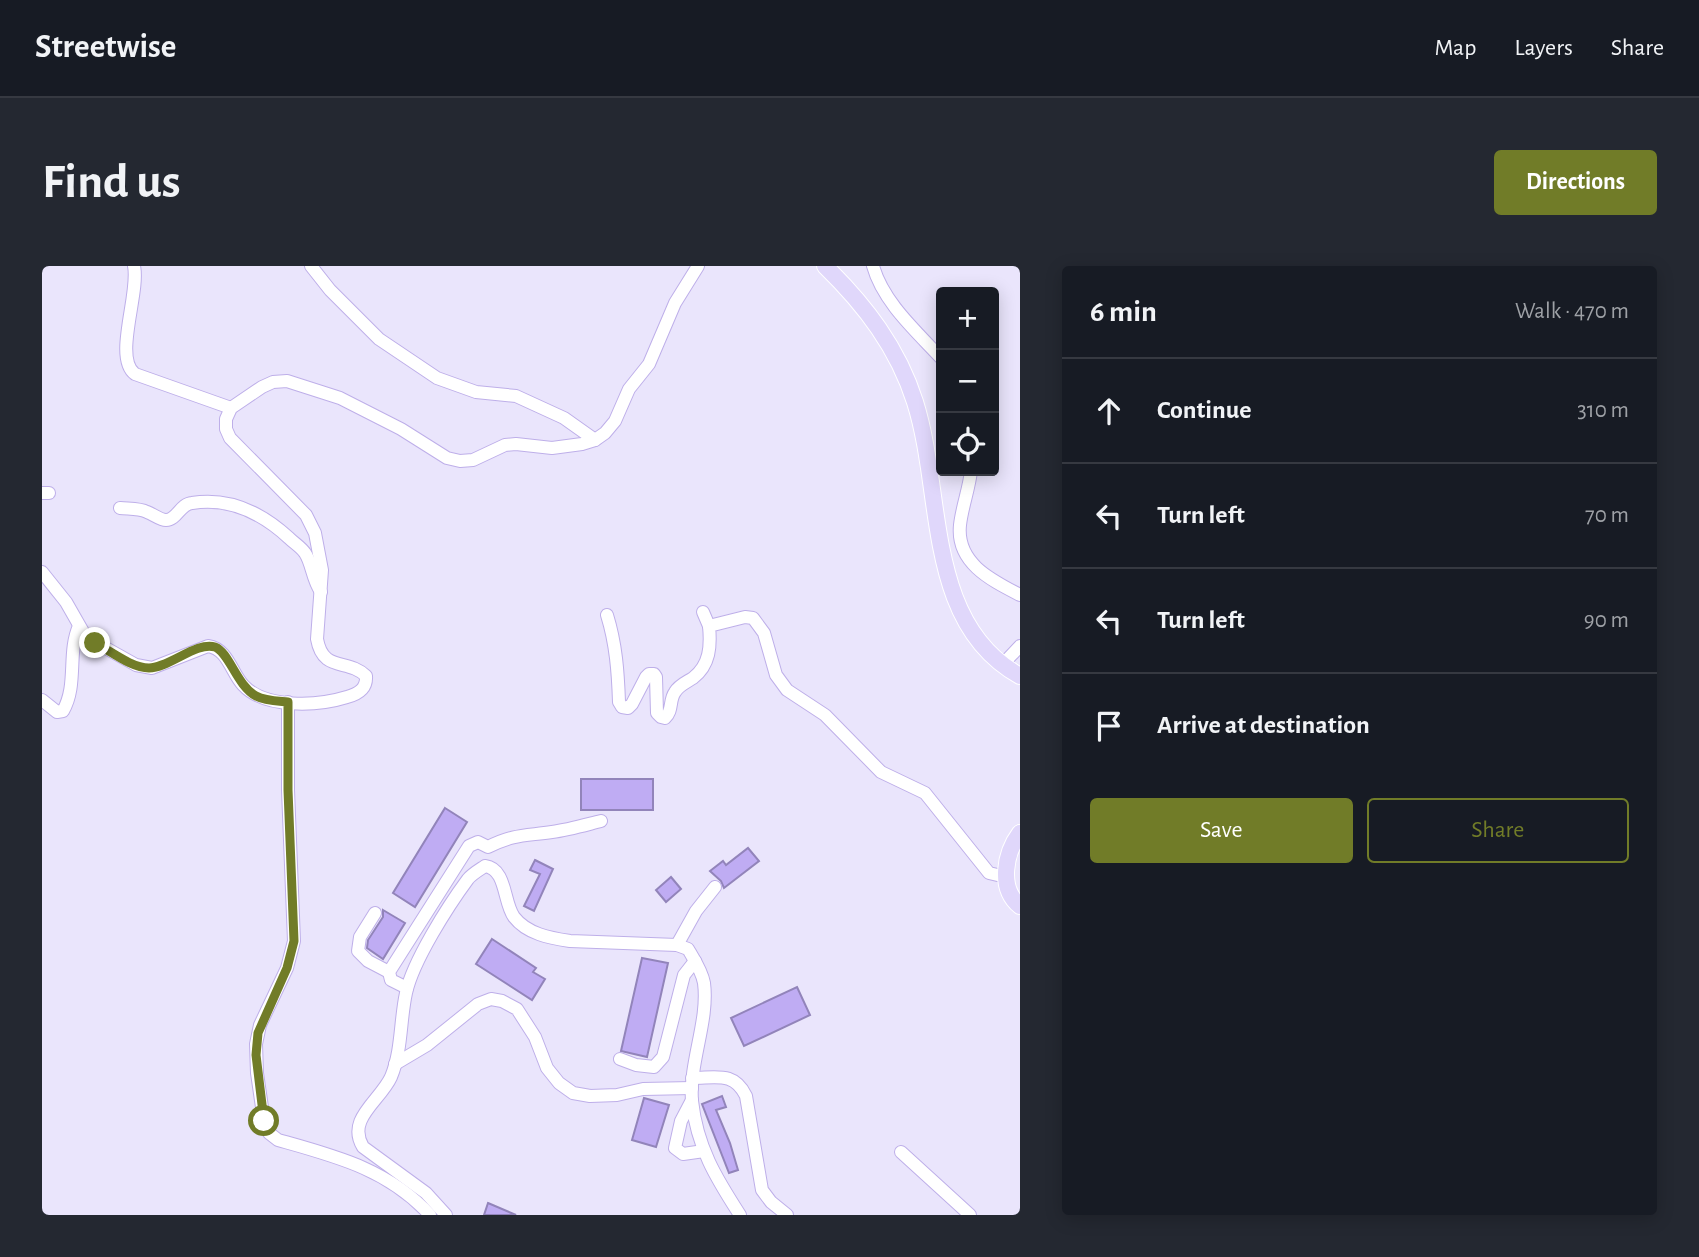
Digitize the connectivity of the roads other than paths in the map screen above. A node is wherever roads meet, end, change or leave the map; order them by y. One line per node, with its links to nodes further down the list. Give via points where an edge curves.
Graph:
1 (134, 266): 7 (street, via 125,355 130,371)
2 (311, 266): 8 (street, via 379,339 437,378 476,392 516,396 564,418)
3 (698, 266): 8 (street, via 675,303 649,364 629,389 615,421)
4 (825, 266): 19 (main road, via 869,312 907,379 922,430 955,597 980,645)
5 (873, 266): 6 (street, via 886,294)
6 (936, 353)
7 (231, 408): 8 (street, via 262,387 287,381 340,398 460,461 505,445 552,448); 12 (street, via 226,419 230,438 306,515 315,533)
8 (595, 440)
9 (970, 476): 13 (street, via 960,524 964,554 995,582)
10 (120, 509): 12 (street, via 145,510 170,520 189,503 244,506 275,525 304,552)
11 (42, 572): 16 (street)
12 (321, 592): 22 (street, via 317,639 322,655 362,672 367,683 363,690 337,700)
13 (1020, 595)
14 (703, 612): 17 (street)
15 (607, 615): 17 (street, via 614,635 622,707 632,704 646,677 654,674 657,713 666,718 674,692 706,663)
16 (79, 626): 21 (street, via 66,706 57,712); 22 (street, via 95,643 145,668 203,647 216,647 256,696)
17 (709, 626): 27 (street, via 753,618 764,633 776,675 787,690 825,715 881,772 925,793 989,873)
18 (1020, 646): 19 (street)
19 (1003, 664): 20 (main road)
20 (1020, 676)
21 (42, 700)
22 (288, 702): 42 (street, via 294,941 258,1033 257,1073 266,1129 278,1140 371,1169)
23 (601, 821): 25 (street, via 523,834)
24 (1020, 833): 27 (main road)
25 (488, 848): 26 (street); 30 (street, via 478,842 469,846)
26 (485, 866): 32 (street, via 470,877); 33 (street, via 499,875 508,906 528,930 570,942)
27 (1006, 877): 29 (main road, via 1011,896)
28 (715, 887): 33 (street)
29 (1020, 906)
30 (430, 907): 32 (street); 35 (street)
31 (375, 913): 35 (street, via 360,937 358,951)
32 (445, 916): 36 (street)
33 (677, 945): 34 (street, via 688,949)
34 (695, 961): 37 (street, via 684,975 663,1057 654,1067); 39 (street, via 704,982)
35 (389, 972): 36 (street, via 391,980)
36 (407, 988): 38 (street)
37 (620, 1059)
38 (395, 1063): 39 (street, via 491,999 517,1009 547,1068 573,1093 590,1096); 43 (street, via 390,1079 362,1116 359,1140 376,1158 426,1192)
39 (692, 1089): 40 (street); 40 (street, via 675,1148 683,1154); 45 (street, via 730,1078 740,1084 762,1190)
40 (704, 1151): 44 (street)
41 (901, 1152): 46 (street)
42 (429, 1215)
43 (446, 1215)
44 (740, 1215)
45 (787, 1215)
46 (970, 1215)

